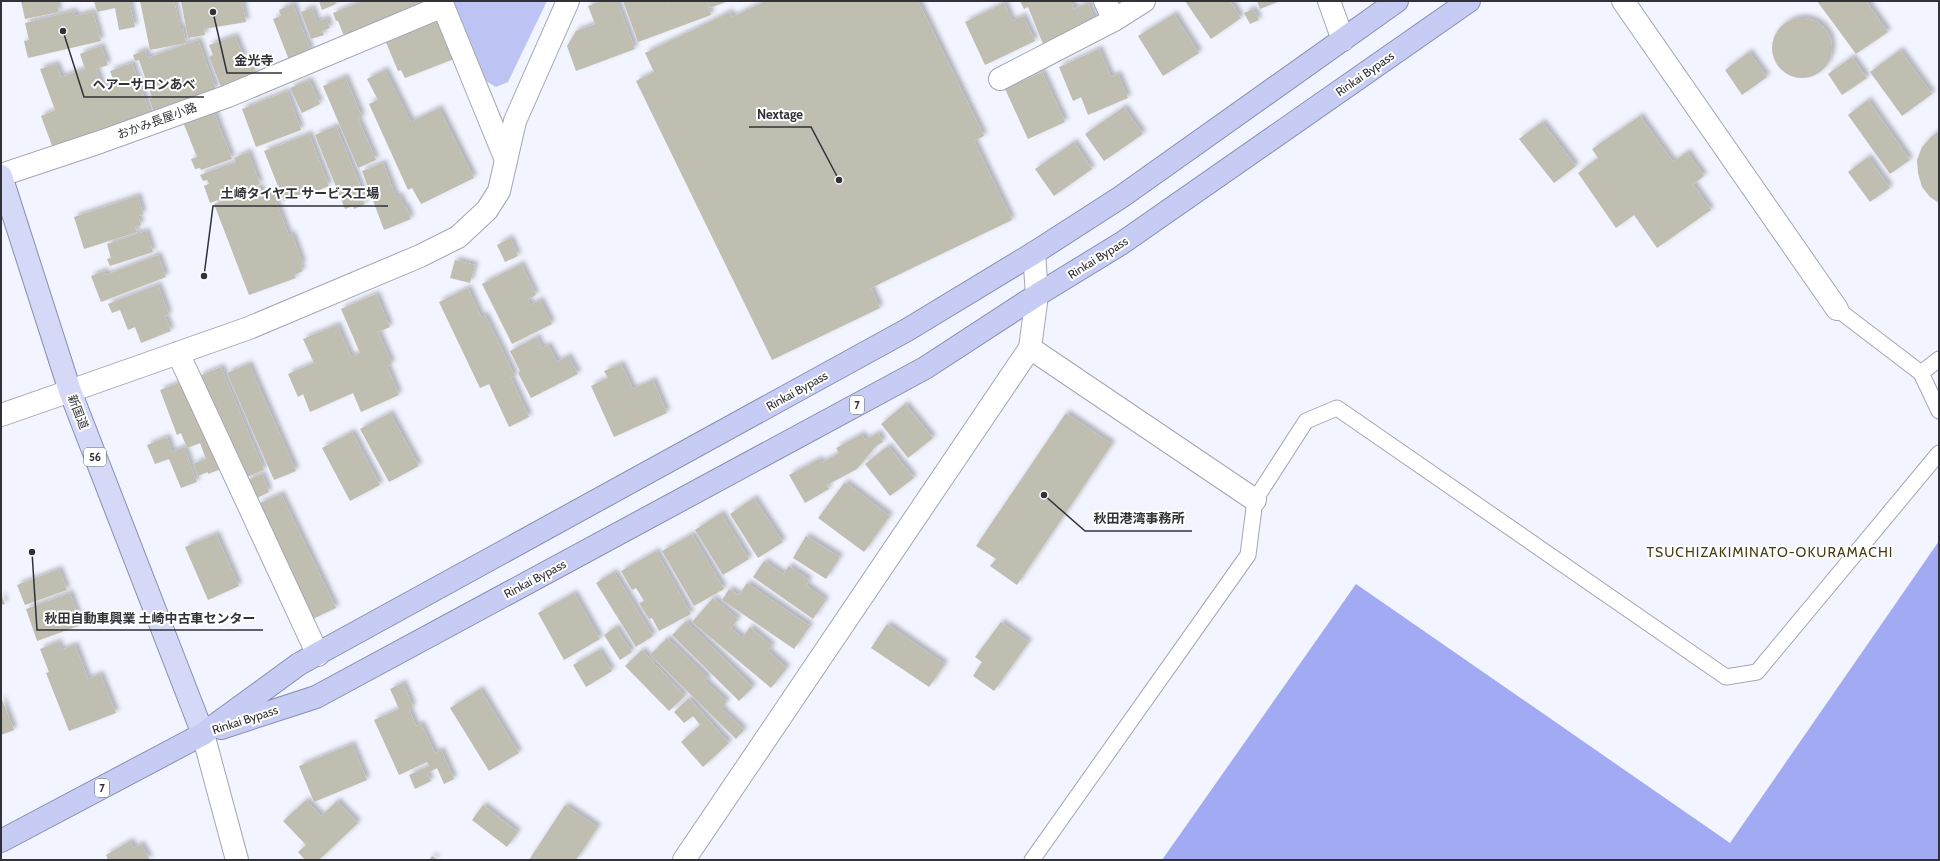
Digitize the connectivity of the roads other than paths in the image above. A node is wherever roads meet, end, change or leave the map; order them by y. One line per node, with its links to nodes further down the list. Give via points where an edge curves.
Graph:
1 (568, 1): 12 (street, via 515,121)
2 (1105, 1): 9 (street)
3 (1144, 1): 9 (street)
4 (1329, 1): 10 (street)
5 (1397, 1): 10 (highway, Rinkai Bypass / 7)
6 (1469, 1): 15 (highway, Rinkai Bypass / 7, via 1122,243)
7 (1623, 1): 16 (street)
8 (442, 4): 12 (street); 13 (street, おかみ長屋小路, via 228,96)
9 (1114, 20): 11 (street)
10 (1343, 40): 14 (highway, Rinkai Bypass / 7, via 1121,197)
11 (1000, 79)
12 (506, 160): 18 (street, via 499,191 487,210 458,236 420,256 256,325)
13 (1, 175): 21 (main road, 新国道 / 56)
14 (1034, 253): 15 (street); 26 (highway, Rinkai Bypass / 7, via 907,330)
15 (1037, 295): 17 (street); 27 (highway, Rinkai Bypass / 7, via 925,368 316,697)
16 (1837, 309): 20 (lane)
17 (1030, 348): 25 (street); 30 (street)
18 (178, 353): 21 (street); 26 (street)
19 (1939, 359): 20 (lane)
20 (1921, 373): 22 (lane)
21 (70, 391): 23 (street); 27 (main road, 新国道 / 56)
22 (1939, 411)
23 (1, 415)
24 (1939, 453): 25 (lane, via 1757,672 1726,677 1337,408 1306,421)
25 (1255, 500): 31 (lane, via 1248,555)
26 (318, 655): 27 (highway, Rinkai Bypass / 7, via 299,664)
27 (203, 734): 28 (highway, 7); 29 (street)
28 (1, 841)
29 (237, 860)
30 (684, 860)
31 (1032, 860)

